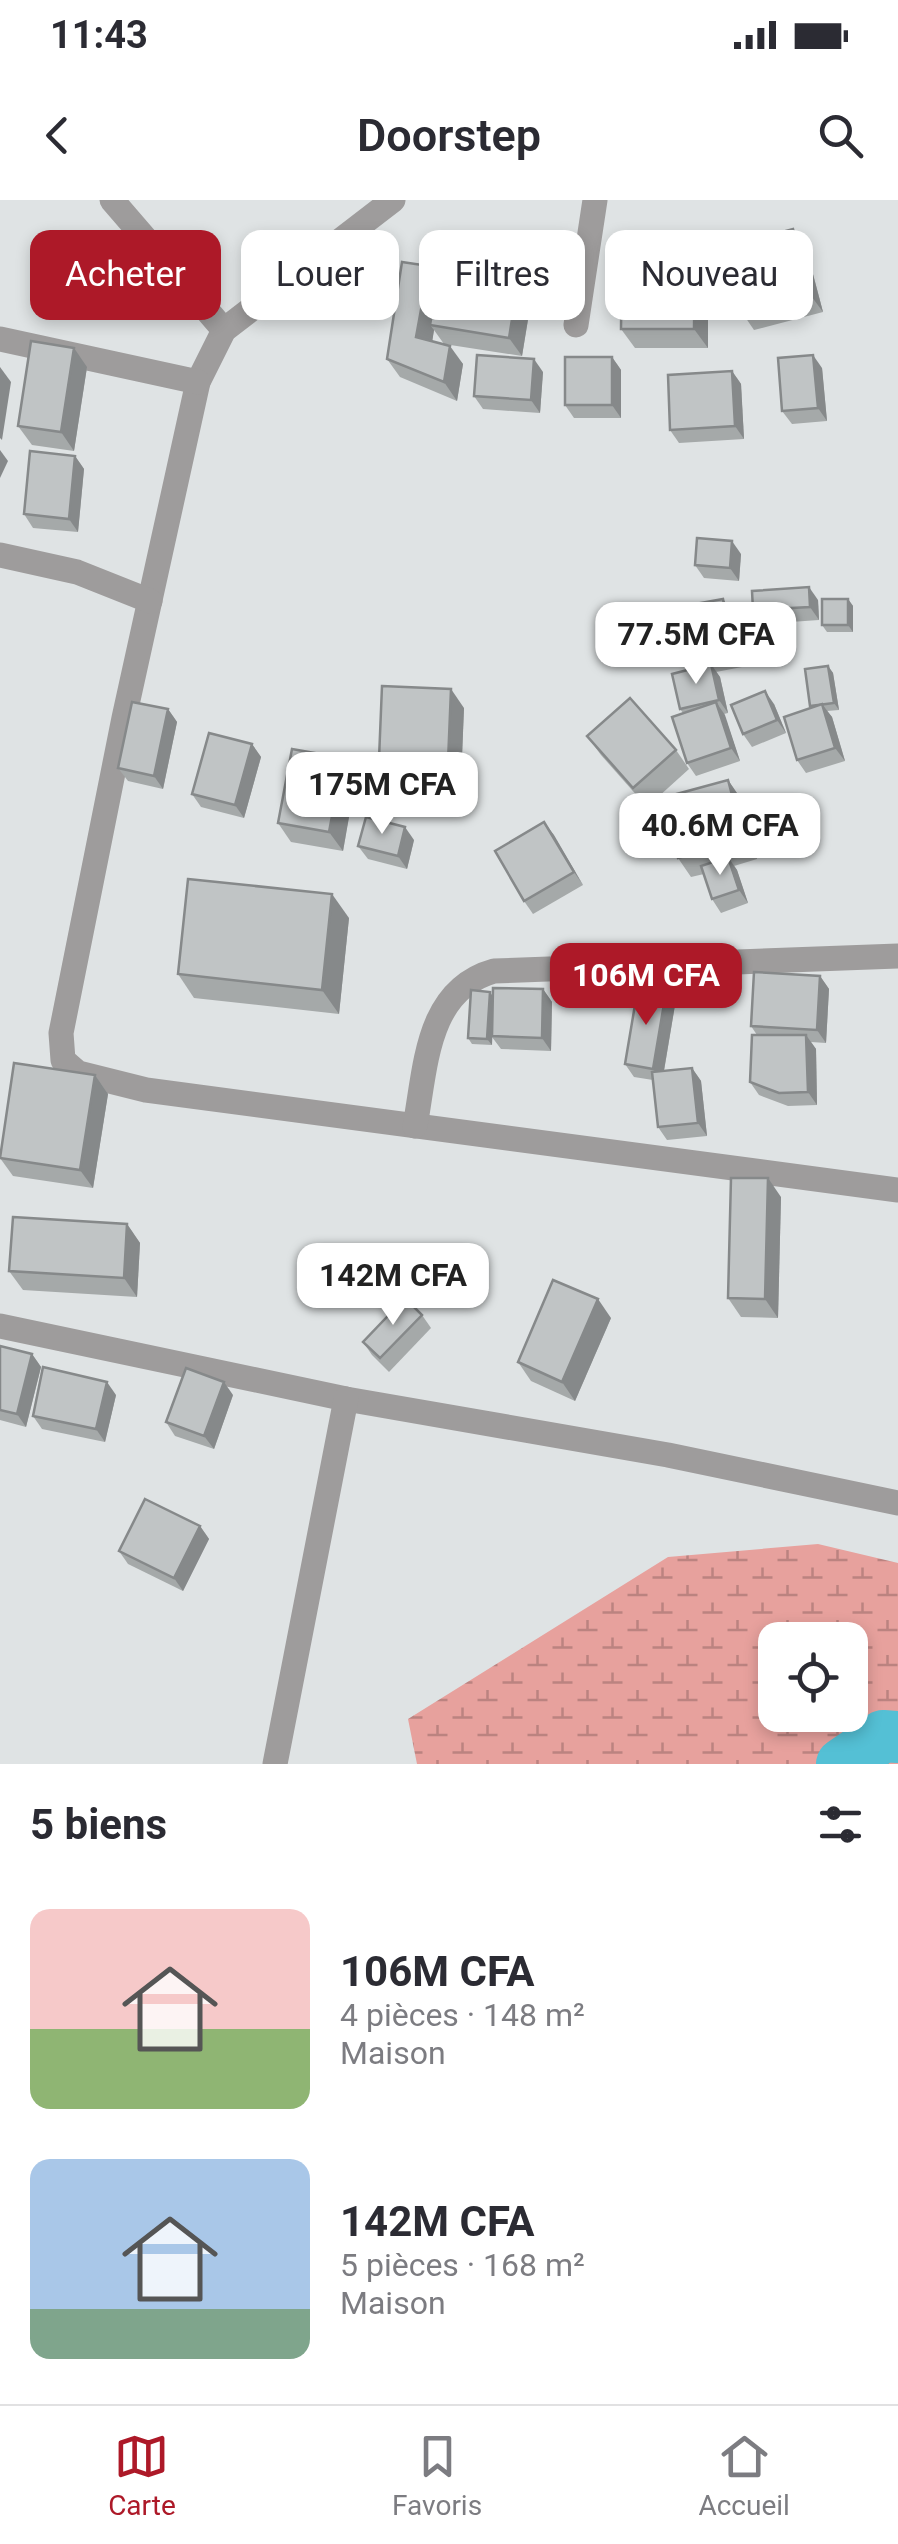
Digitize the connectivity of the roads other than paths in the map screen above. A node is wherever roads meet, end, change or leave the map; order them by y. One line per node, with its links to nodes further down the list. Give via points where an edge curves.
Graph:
1 (112, 200): 5 (street)
2 (393, 200): 5 (street)
3 (595, 200): 4 (street)
4 (576, 326)
5 (224, 330): 7 (street)
6 (0, 339): 7 (street)
7 (198, 382): 9 (street)
8 (0, 555): 9 (street, via 77,572)
9 (150, 601): 11 (street, via 61,1033 63,1060 78,1073 146,1090)
10 (898, 956): 11 (street, via 474,976 454,990 435,1022)
11 (415, 1126): 12 (street)
12 (898, 1190)
13 (0, 1326): 14 (street)
14 (346, 1399): 15 (street); 16 (street)
15 (898, 1503)
16 (275, 1764)

